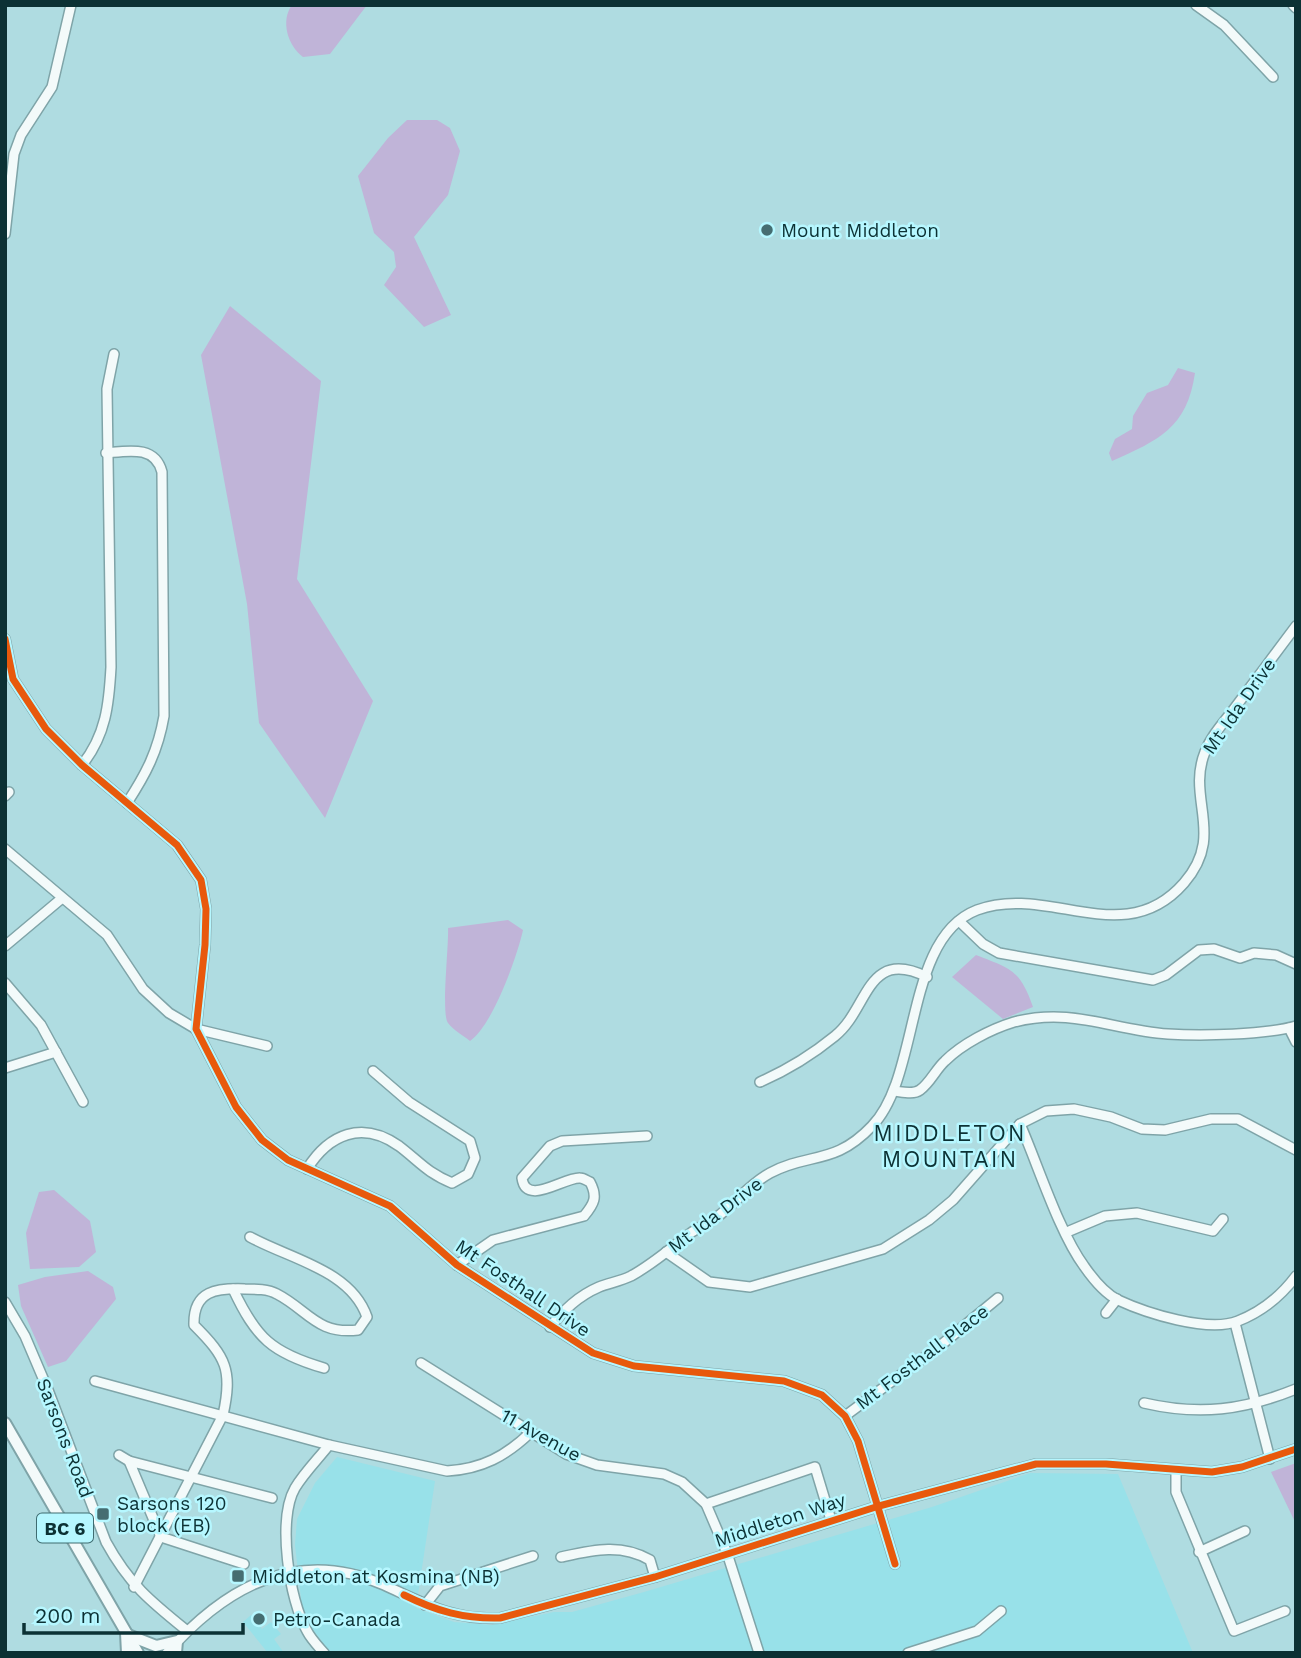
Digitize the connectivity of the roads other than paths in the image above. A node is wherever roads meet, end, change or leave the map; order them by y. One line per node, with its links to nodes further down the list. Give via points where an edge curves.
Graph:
1 (71, 5): 4 (street, via 52,87 14,153)
2 (1196, 5): 3 (street, via 1224,25)
3 (1273, 78)
4 (5, 234)
5 (114, 354): 6 (street, via 107,389)
6 (106, 453): 9 (street, via 109,708 93,751); 10 (street, via 141,450 156,459 162,472 164,716 150,768)
7 (1296, 626): 13 (street, Mt Ida Drive, via 1206,748 1199,779 1206,832 1202,854 1185,883 1168,898 1150,909 1117,917 1007,902 975,911)
8 (5, 639): 9 (street, via 13,679 47,729)
9 (82, 765): 10 (street)
10 (127, 803): 19 (street, via 177,845 201,880 205,945)
11 (5, 849): 12 (street)
12 (61, 899): 14 (street); 19 (street, via 107,935 143,989)
13 (960, 921): 15 (street, via 999,953 1153,980 1199,950 1214,949 1240,958 1254,953 1276,955); 16 (street, Mt Ida Drive, via 940,943)
14 (5, 946)
15 (1296, 964)
16 (927, 977): 25 (street, via 902,968 884,972 871,983 836,1036); 26 (street, Mt Ida Drive)
17 (5, 983): 22 (street, via 41,1025)
18 (1293, 1027): 20 (street); 26 (street, via 1167,1034 1077,1016 1047,1016 983,1035 945,1060 920,1090)
19 (196, 1029): 21 (street); 31 (street, Mt Fosthall Drive, via 225,1088 256,1132 288,1160)
20 (1296, 1042)
21 (268, 1046)
22 (56, 1052): 23 (street); 27 (street)
23 (5, 1068)
24 (373, 1071): 31 (street, via 409,1102 470,1141 475,1158 468,1174 452,1183 429,1173 397,1145 371,1135 343,1133 320,1148)
25 (760, 1082)
26 (894, 1091): 35 (street, Mt Ida Drive, via 875,1124 854,1143 836,1154 762,1177 717,1217)
27 (83, 1102)
28 (1020, 1124): 30 (street, via 1046,1111 1074,1109 1142,1129 1238,1119); 33 (street); 35 (street, via 953,1200 920,1228 883,1249 750,1287 709,1282)
29 (647, 1136): 36 (street, via 562,1141 550,1146 522,1178 523,1185 537,1191 579,1178 590,1182 596,1193 594,1205 584,1216 494,1240)
30 (1296, 1150)
31 (307, 1169): 36 (street, Mt Fosthall Drive, via 390,1206)
32 (1223, 1219): 33 (street, via 1213,1231 1137,1213 1105,1216)
33 (1067, 1233): 40 (street, via 1083,1265)
34 (250, 1237): 38 (street, via 348,1286 361,1299 367,1317 358,1330 343,1332 317,1324 277,1294)
35 (666, 1252): 44 (street, Mt Ida Drive, via 630,1276 567,1306)
36 (457, 1265): 44 (street, Mt Fosthall Drive)
37 (1296, 1276): 43 (street, via 1266,1306)
38 (233, 1289): 46 (street, via 274,1349); 51 (street, via 218,1288 205,1295 194,1310 194,1325 220,1354 230,1384)
39 (998, 1298): 52 (street, Mt Fosthall Place)
40 (1117, 1299): 42 (street); 43 (street, via 1199,1325)
41 (5, 1302): 76 (street, Sarsons Road, via 48,1390 106,1542)
42 (1106, 1313)
43 (1236, 1323): 50 (street)
44 (550, 1327): 52 (street, Mt Fosthall Drive, via 593,1353 634,1366 784,1381 822,1395)
45 (421, 1363): 54 (street, 11 Avenue)
46 (324, 1368)
47 (95, 1381): 51 (street)
48 (1296, 1389): 50 (street)
49 (1144, 1403): 50 (street, via 1217,1410)
50 (1257, 1405): 58 (street)
51 (223, 1415): 55 (street); 61 (street)
52 (845, 1416): 64 (street, Mt Fosthall Drive)
53 (5, 1423): 81 (main road, BC 6)
54 (531, 1432): 55 (street, via 513,1450 466,1470 447,1471); 63 (street, 11 Avenue, via 566,1454 597,1465 664,1474 682,1482)
55 (330, 1445): 74 (street, via 295,1489 286,1515 284,1541)
56 (1296, 1449): 58 (street, Middleton Way)
57 (119, 1455): 59 (street)
58 (1270, 1459): 60 (street, Middleton Way, via 1212,1472)
59 (129, 1461): 61 (street); 67 (street)
60 (1176, 1470): 64 (street, Middleton Way, via 1036,1464); 68 (street, via 1176,1492)
61 (192, 1478): 62 (street); 67 (street)
62 (272, 1498)
63 (706, 1504): 65 (street, via 815,1468); 69 (street, 11 Avenue)
64 (879, 1506): 65 (street, Middleton Way); 73 (street, Mt Fosthall Drive)
65 (831, 1520): 69 (street, Middleton Way)
66 (1245, 1531): 68 (street)
67 (161, 1537): 72 (street); 76 (street)
68 (1199, 1552): 79 (street, via 1234,1631)
69 (727, 1553): 75 (street, Middleton Way); 87 (street, 11 Avenue)
70 (533, 1556): 77 (street, via 440,1586)
71 (561, 1557): 75 (street, via 594,1549 634,1551 650,1560)
72 (244, 1564)
73 (895, 1564)
74 (291, 1572): 77 (street, Middleton Way, via 352,1574); 80 (street, Middleton Way, via 257,1581 230,1595); 86 (street, via 297,1609 307,1632)
75 (655, 1577): 77 (street, Middleton Way, via 500,1618 476,1619)
76 (134, 1587): 80 (street, Sarsons Road)
77 (425, 1605)
78 (1001, 1611): 88 (street, via 976,1631)
79 (1284, 1611)
80 (186, 1630): 82 (street, Middleton Way)
81 (126, 1633): 82 (main road, via 156,1646); 83 (main road); 84 (main road, BC 6)
82 (176, 1647): 85 (street, Middleton Way)
83 (127, 1653)
84 (138, 1653)
85 (166, 1653)
86 (324, 1653)
87 (759, 1653)
88 (908, 1653)

